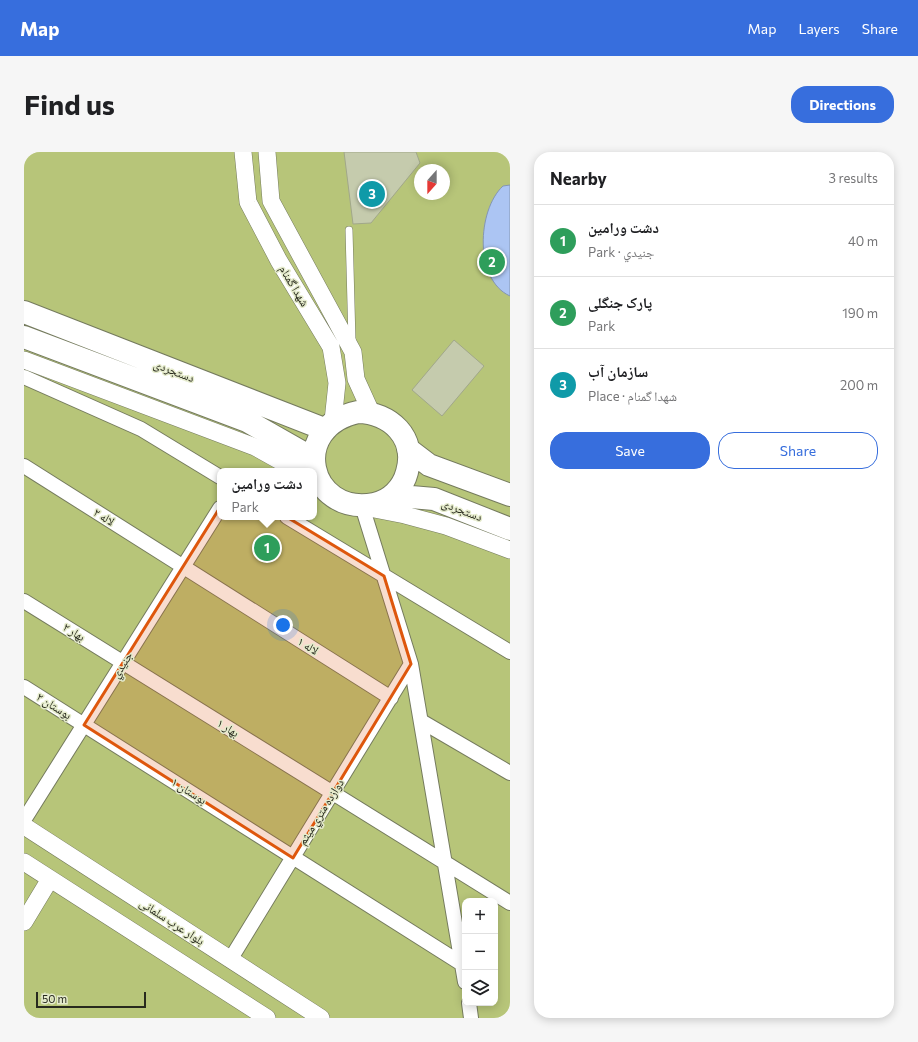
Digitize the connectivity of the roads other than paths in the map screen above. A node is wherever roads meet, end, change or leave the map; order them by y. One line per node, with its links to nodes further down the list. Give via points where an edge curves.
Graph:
1 (243, 152): 10 (street, شهدا گمنام, via 248,202 331,347 337,383)
2 (267, 152): 6 (street, شهدا گمنام, via 271,201)
3 (349, 230): 6 (lane)
4 (24, 312): 10 (main road, دستجردی)
5 (24, 337): 14 (main road, دستجردی, via 246,421)
6 (353, 352): 9 (street, شهدا گمنام, via 356,379)
7 (24, 360): 13 (street, via 254,447)
8 (24, 377): 16 (street, via 141,429)
9 (371, 412): 10 (main road, via 345,414); 11 (main road, via 395,425)
10 (328, 425): 15 (main road, via 318,440)
11 (408, 449): 18 (main road, via 429,465); 19 (main road, via 407,472 403,482)
12 (24, 466): 25 (street, لاله ۲)
13 (301, 468)
14 (306, 468)
15 (313, 468)
16 (217, 475)
17 (317, 479): 20 (main road, via 332,496 346,504)
18 (510, 496)
19 (389, 499): 20 (main road); 23 (main road, دستجردی, via 411,497 434,500)
20 (362, 506): 24 (street, via 446,526); 26 (street)
21 (217, 513): 25 (street, جنيدي)
22 (292, 520): 26 (street)
23 (510, 529)
24 (510, 550)
25 (184, 568): 29 (street, جنيدي); 32 (street, لاله ۱)
26 (384, 576): 28 (street); 30 (street)
27 (24, 602): 29 (street, بهار ۲)
28 (510, 652)
29 (123, 663): 34 (street, جنيدي); 36 (street, بهار ۱)
30 (411, 664): 32 (street, دوازده متري میثم); 33 (street)
31 (24, 687): 34 (street, بوستان ۲)
32 (391, 698): 36 (street, دوازده متري میثم)
33 (421, 721): 35 (street); 41 (street)
34 (84, 725): 37 (street, جنيدي); 39 (street, بوستان ۱)
35 (510, 773)
36 (333, 793): 39 (street, دوازده متري میثم); 41 (street, بهار ۱)
37 (24, 820)
38 (24, 826): 45 (street, بلوار عرب سلمانی)
39 (293, 858): 45 (street, دوازده متري میثم); 46 (street, بوستان ۱)
40 (24, 862): 42 (street)
41 (445, 862): 43 (street, بهار ۱); 46 (street)
42 (50, 879): 44 (street); 48 (street)
43 (510, 903)
44 (24, 922)
45 (230, 960): 49 (street, بلوار عرب سلمانی)
46 (462, 964)
47 (469, 1006): 50 (street)
48 (267, 1018)
49 (321, 1018)
50 (471, 1018)

